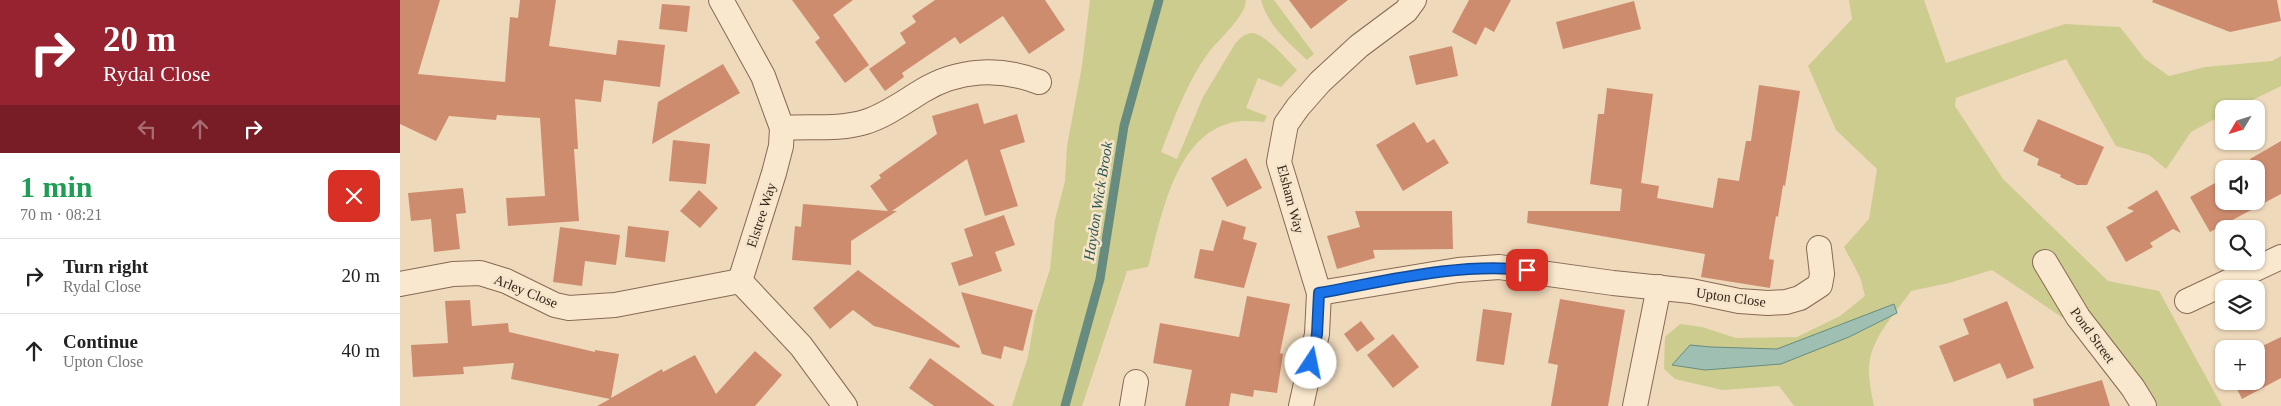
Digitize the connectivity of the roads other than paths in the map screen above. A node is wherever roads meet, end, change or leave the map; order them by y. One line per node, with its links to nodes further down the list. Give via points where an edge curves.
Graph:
1 (721, 0): 4 (street, Elstree Way, via 763,76)
2 (1404, 4): 11 (street, Elsham Way, via 1320,82 1286,124 1280,162)
3 (1039, 82): 4 (street, via 1004,72 968,74 939,82 864,122)
4 (782, 128): 8 (street, Elstree Way, via 774,173)
5 (1819, 248): 10 (street, Upton Close, via 1820,285 1800,298 1786,302 1739,301)
6 (2281, 257): 12 (street)
7 (2045, 262): 18 (street, Pond Street, via 2078,317)
8 (740, 281): 9 (street, Arley Close, via 615,305 569,308 480,273 453,274); 14 (street, via 800,346)
9 (400, 284)
10 (1660, 287): 11 (street, Upton Close, via 1499,267 1458,270); 17 (street)
11 (1319, 293): 16 (street, Elsham Way, via 1317,334)
12 (2187, 301)
13 (1136, 382): 15 (street)
14 (845, 406)
15 (1132, 406)
16 (1301, 406)
17 (1635, 406)
18 (2144, 406)

